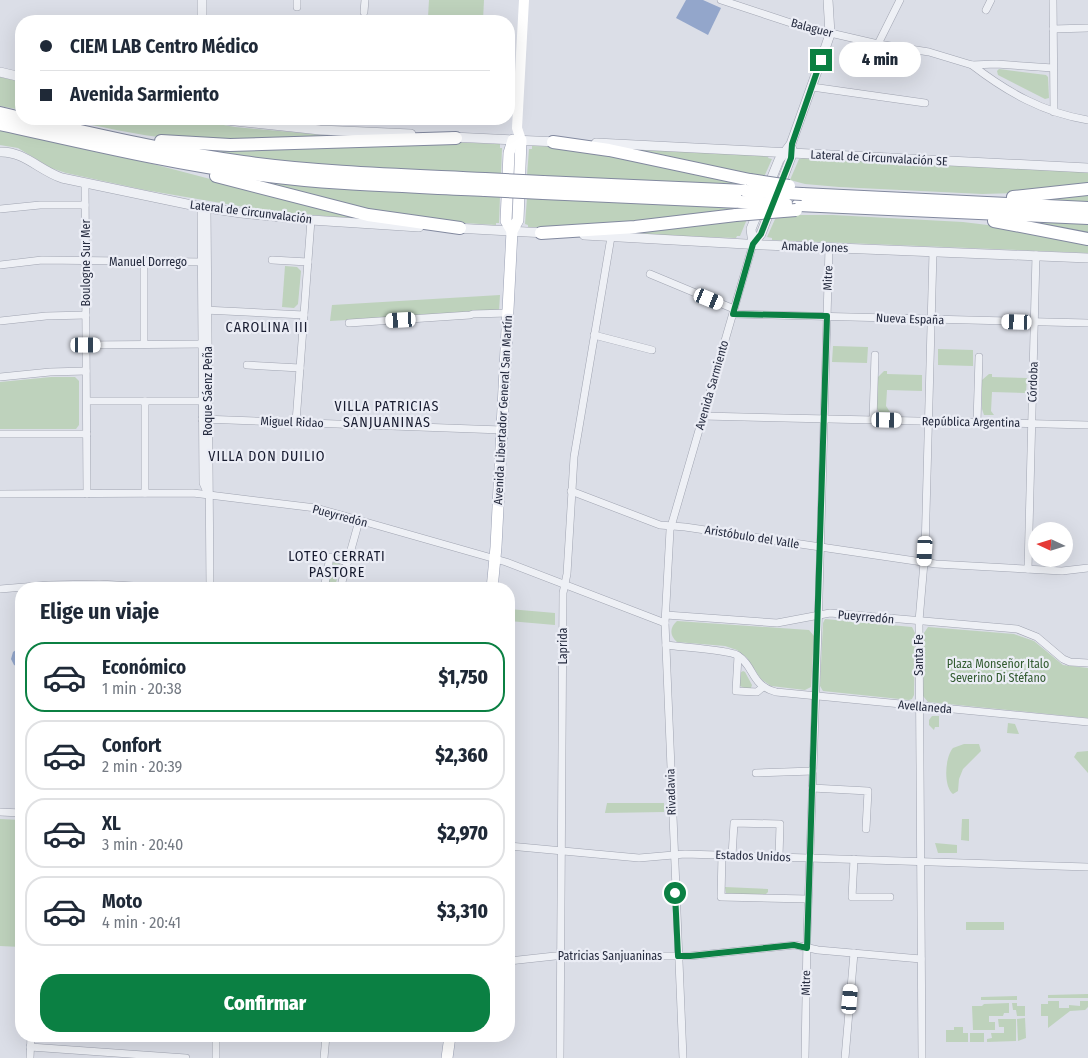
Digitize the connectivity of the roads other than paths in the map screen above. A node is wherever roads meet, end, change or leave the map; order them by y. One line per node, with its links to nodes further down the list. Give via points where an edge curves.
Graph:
1 (202, 0): 11 (street)
2 (365, 0): 10 (street)
3 (524, 0): 31 (main road, Avenida Libertador General San Martín)
4 (721, 0): 14 (street, Balaguer)
5 (828, 0): 14 (street, Avenida Sarmiento)
6 (900, 0): 15 (street)
7 (991, 0): 9 (street)
8 (1052, 0): 13 (street)
9 (986, 10)
10 (364, 12)
11 (202, 15)
12 (1088, 28): 13 (street)
13 (1053, 29): 17 (street)
14 (830, 34): 15 (street, Balaguer); 20 (street, Avenida Sarmiento)
15 (878, 44): 16 (street, Balaguer, via 929,52)
16 (972, 65): 17 (street, Balaguer); 22 (street, via 997,84)
17 (1053, 68): 22 (street)
18 (0, 72): 19 (street)
19 (15, 76)
20 (812, 87): 21 (street); 33 (street, Avenida Sarmiento)
21 (925, 103)
22 (1054, 112): 25 (street)
23 (0, 113): 24 (highway)
24 (15, 117)
25 (1088, 120)
26 (0, 124): 35 (highway)
27 (54, 125): 29 (highway)
28 (273, 125): 30 (street, Lateral de Circunvalación SE)
29 (78, 130): 30 (highway, via 186,144 222,145); 38 (highway, via 190,154 280,167)
30 (456, 138): 31 (street, Lateral de Circunvalación SE)
31 (517, 140): 32 (street, Lateral de Circunvalación SE); 51 (main road, Avenida Libertador General San Martín, via 518,220)
32 (553, 142): 33 (street, Lateral de Circunvalación SE); 40 (highway, via 609,150)
33 (789, 150): 36 (street, Lateral de Circunvalación SE); 55 (street, Avenida Sarmiento, via 761,234)
34 (0, 152): 37 (street, Lateral de Circunvalación, via 17,154 53,175)
35 (146, 156): 38 (highway, via 210,168 333,182); 50 (highway, via 348,210)
36 (1088, 168)
37 (85, 183): 43 (street, Boulogne Sur Mer); 44 (street, Lateral de Circunvalación)
38 (485, 184): 40 (highway, bridge)
39 (1088, 189): 42 (highway)
40 (746, 191): 41 (highway, bridge)
41 (800, 199): 42 (highway, via 860,197); 47 (highway); 52 (highway, bridge, via 736,215 634,227)
42 (947, 201): 45 (highway)
43 (85, 205): 46 (street); 60 (street, Boulogne Sur Mer)
44 (204, 207): 49 (street, Lateral de Circunvalación); 63 (street, Roque Sáenz Peña)
45 (1088, 208)
46 (0, 209)
47 (932, 211): 48 (highway); 54 (highway)
48 (1088, 218)
49 (311, 220): 50 (street, Lateral de Circunvalación); 64 (street)
50 (460, 228): 51 (street, Lateral de Circunvalación)
51 (512, 231): 52 (street, Amable Jones); 69 (main road, Avenida Libertador General San Martín)
52 (542, 233): 53 (street, Amable Jones)
53 (611, 237): 55 (street, Amable Jones); 78 (street, Laprida)
54 (1088, 239)
55 (753, 244): 56 (street, Amable Jones); 68 (street, Avenida Sarmiento)
56 (829, 248): 57 (street, Amable Jones); 72 (street, Mitre)
57 (933, 252): 58 (street, Amable Jones); 73 (street, Santa Fe)
58 (1036, 255): 59 (street, Amable Jones); 75 (street, Córdoba)
59 (1088, 258)
60 (86, 260): 62 (street, Manuel Dorrego); 65 (street, Manuel Dorrego, via 42,260); 70 (street, Boulogne Sur Mer)
61 (272, 260): 64 (street)
62 (144, 262): 63 (street, Manuel Dorrego); 79 (street)
63 (204, 262): 67 (street, Roque Sáenz Peña)
64 (308, 262): 71 (street)
65 (0, 265)
66 (650, 274): 68 (street)
67 (204, 310): 71 (street); 80 (street, Roque Sáenz Peña)
68 (734, 312): 72 (street, Nueva España); 92 (street, Avenida Sarmiento)
69 (508, 313): 77 (street); 101 (main road, Avenida Libertador General San Martín)
70 (86, 315): 74 (street); 81 (street, Boulogne Sur Mer)
71 (304, 315): 86 (street)
72 (827, 316): 73 (street, Nueva España); 94 (street, Mitre)
73 (931, 319): 75 (street, Nueva España); 96 (street, Santa Fe)
74 (0, 321)
75 (1035, 322): 76 (street, Nueva España); 99 (street, Córdoba)
76 (1088, 322)
77 (349, 323)
78 (594, 336): 82 (street); 104 (street, Laprida)
79 (144, 344): 80 (street); 81 (street)
80 (205, 344): 91 (street, Roque Sáenz Peña)
81 (86, 345): 87 (street, Boulogne Sur Mer)
82 (652, 350)
83 (875, 355): 95 (street)
84 (979, 357): 98 (street)
85 (247, 365): 86 (street)
86 (300, 368): 97 (street)
87 (86, 371): 88 (street); 89 (street, Boulogne Sur Mer)
88 (0, 377)
89 (87, 401): 90 (street); 103 (street, Boulogne Sur Mer)
90 (145, 401): 91 (street); 105 (street)
91 (205, 401): 93 (street, Roque Sáenz Peña)
92 (703, 416): 94 (street, República Argentina); 110 (street, Avenida Sarmiento)
93 (205, 419): 97 (street, Miguel Ridao); 108 (street, Roque Sáenz Peña, via 203,483)
94 (824, 419): 95 (street, República Argentina); 111 (street, Mitre)
95 (873, 420): 96 (street, República Argentina)
96 (928, 421): 98 (street, República Argentina); 114 (street, Santa Fe)
97 (296, 422): 101 (street, Miguel Ridao)
98 (978, 422): 99 (street, República Argentina)
99 (1032, 424): 100 (street, República Argentina); 116 (street, Córdoba)
100 (1088, 425)
101 (502, 430): 112 (main road, Avenida Libertador General San Martín)
102 (0, 434): 103 (street)
103 (87, 434): 107 (street, Boulogne Sur Mer)
104 (571, 491): 110 (street, Aristóbulo del Valle, via 660,525); 121 (street, Laprida)
105 (145, 493): 107 (street, Pueyrredón); 108 (street, Pueyrredón)
106 (0, 494): 107 (street, Pueyrredón)
107 (87, 494)
108 (208, 495): 109 (street, Pueyrredón, via 316,508); 117 (street, Roque Sáenz Peña)
109 (359, 521): 112 (street, Pueyrredón); 113 (street)
110 (671, 526): 111 (street, Aristóbulo del Valle); 125 (street, Rivadavia)
111 (820, 548): 114 (street, Aristóbulo del Valle); 124 (street, Mitre)
112 (495, 559): 120 (main road, Avenida Libertador General San Martín); 121 (street, Pueyrredón)
113 (348, 562): 118 (street, via 330,557); 119 (street)
114 (924, 563): 116 (street, Aristóbulo del Valle); 126 (street, Santa Fe)
115 (1088, 568): 116 (street, Aristóbulo del Valle, via 1062,571)
116 (1028, 569)
117 (210, 582)
118 (325, 582)
119 (342, 582)
120 (493, 582)
121 (565, 584): 125 (street, Pueyrredón); 141 (street, Laprida)
122 (15, 588): 123 (street)
123 (0, 589)
124 (818, 616): 125 (street, Pueyrredón, via 777,623); 126 (street, Pueyrredón, via 830,613); 131 (street, Mitre)
125 (665, 619): 127 (street, Rivadavia)
126 (919, 621): 129 (street, Pueyrredón, via 1017,629 1037,638 1063,659); 132 (street, Santa Fe)
127 (666, 645): 128 (street); 143 (street, Rivadavia)
128 (738, 656): 130 (street); 130 (street, Avellaneda, via 736,690 757,692)
129 (1088, 664)
130 (763, 687): 131 (street, Avellaneda, via 776,692)
131 (816, 696): 132 (street, Avellaneda); 134 (street, Mitre)
132 (919, 706): 133 (street, Avellaneda); 148 (street, Santa Fe)
133 (1088, 722)
134 (813, 771): 135 (street); 136 (street, Mitre)
135 (756, 773)
136 (812, 788): 139 (street, via 868,791); 146 (street, Mitre)
137 (0, 812): 138 (street)
138 (15, 813)
139 (866, 829)
140 (515, 847): 141 (street, Estados Unidos)
141 (562, 851): 143 (street, Estados Unidos, via 639,858); 154 (street, Laprida)
142 (722, 855): 143 (street, Estados Unidos); 144 (street, Estados Unidos); 151 (street, via 721,897)
143 (674, 856): 155 (street, Rivadavia)
144 (732, 856): 145 (street, Estados Unidos); 145 (street, via 734,823 752,823 780,824)
145 (779, 857): 146 (street, Estados Unidos)
146 (810, 858): 147 (street, Estados Unidos); 151 (street, Mitre)
147 (854, 859): 148 (street, Estados Unidos); 150 (street, via 852,897)
148 (920, 861): 149 (street, Estados Unidos); 156 (street, Santa Fe)
149 (1088, 867)
150 (890, 897)
151 (808, 900): 152 (street, Mitre)
152 (807, 948): 153 (street, Patricias Sanjuaninas); 155 (street, Patricias Sanjuaninas, via 794,945); 171 (street, Mitre)
153 (854, 953): 156 (street, Patricias Sanjuaninas); 172 (street)
154 (561, 956): 155 (street, Patricias Sanjuaninas); 157 (street, Patricias Sanjuaninas); 169 (street, Laprida)
155 (678, 956): 170 (street, Rivadavia)
156 (921, 959): 173 (street, Santa Fe)
157 (515, 960)
158 (30, 1042): 162 (street)
159 (216, 1042): 166 (street)
160 (325, 1042): 167 (street)
161 (449, 1042): 168 (main road)
162 (30, 1047): 163 (street); 164 (street)
163 (94, 1055): 165 (street)
164 (30, 1058)
165 (186, 1058)
166 (216, 1058)
167 (324, 1058)
168 (447, 1058)
169 (560, 1058)
170 (683, 1058)
171 (804, 1058)
172 (845, 1058)
173 (922, 1058)

